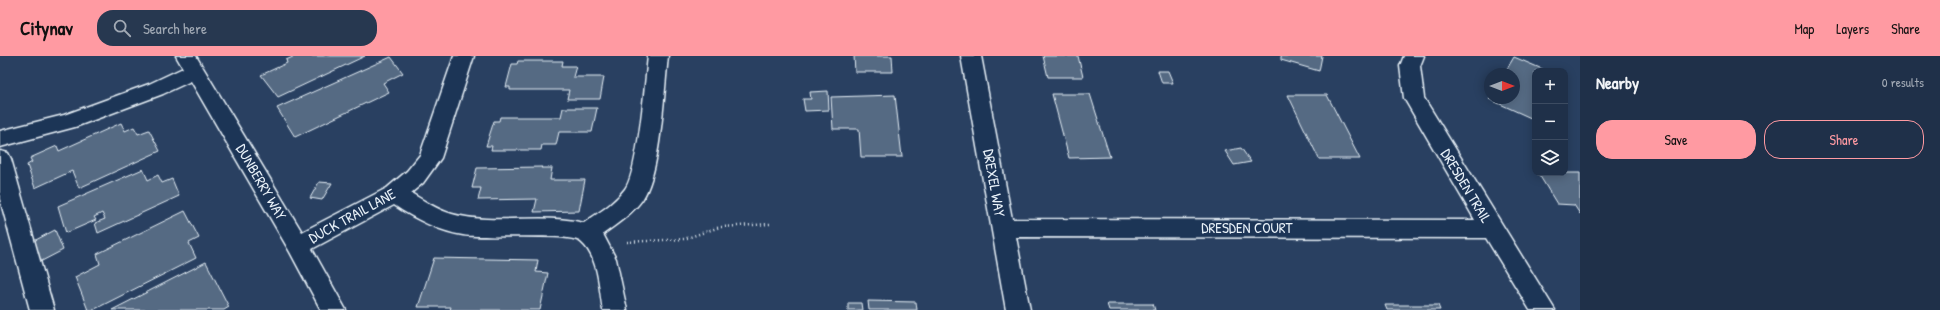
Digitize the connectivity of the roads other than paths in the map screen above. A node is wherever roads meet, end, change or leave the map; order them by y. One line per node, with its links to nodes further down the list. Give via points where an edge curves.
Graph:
1 (464, 56): 8 (street, DUCK TRAIL LANE, via 430,158 415,177)
2 (658, 56): 11 (street, via 641,178 634,194)
3 (971, 56): 9 (street, DREXEL WAY)
4 (1414, 56): 10 (street, DRESDEN TRAIL, via 1410,66 1414,98)
5 (191, 63): 6 (street, via 156,90 68,122); 12 (street, DUNBERRY WAY)
6 (0, 139)
7 (0, 159): 13 (street)
8 (395, 194): 11 (street, via 434,217 452,223 472,227 554,226); 12 (street, DUCK TRAIL LANE)
9 (1002, 228): 10 (street, DRESDEN COURT); 16 (street, DREXEL WAY)
10 (1492, 229): 17 (street, DRESDEN TRAIL)
11 (592, 238): 15 (street, via 604,260)
12 (298, 246): 14 (street, DUNBERRY WAY)
13 (42, 310)
14 (334, 310)
15 (615, 310)
16 (1018, 310)
17 (1543, 310)

